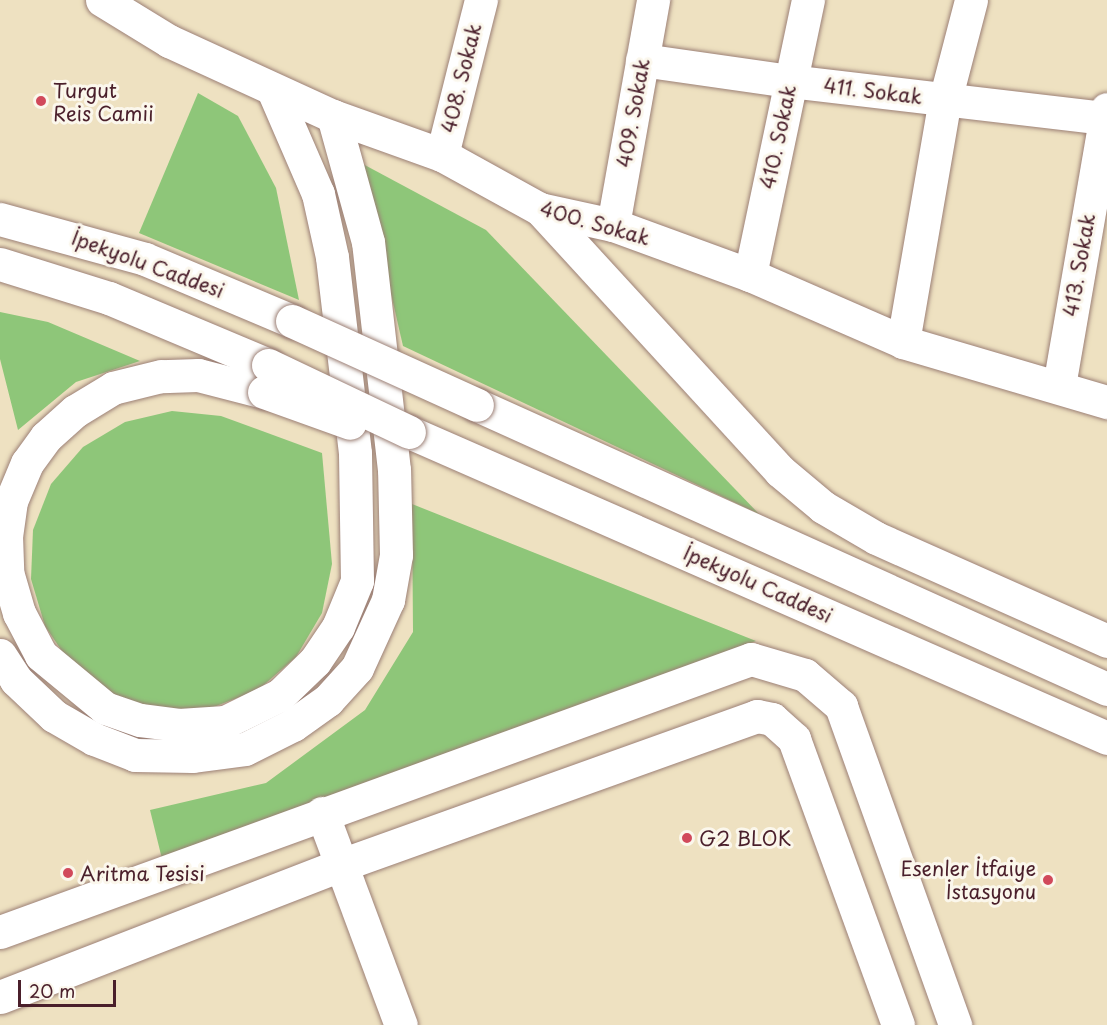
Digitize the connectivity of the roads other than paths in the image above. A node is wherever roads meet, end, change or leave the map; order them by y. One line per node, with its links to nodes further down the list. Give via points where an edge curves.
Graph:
1 (104, 0): 8 (main road, 400. Sokak, via 169,40)
2 (481, 0): 12 (main road, 408. Sokak)
3 (653, 0): 6 (main road, 409. Sokak)
4 (808, 0): 7 (main road, 410. Sokak)
5 (971, 0): 9 (main road)
6 (642, 60): 7 (main road, 411. Sokak); 15 (main road, 409. Sokak)
7 (790, 81): 9 (main road, 411. Sokak); 17 (main road, 410. Sokak)
8 (273, 90): 11 (main road, 400. Sokak); 19 (main road, via 318,194 332,257 355,453 357,581 338,627 315,661 280,695 225,722 202,724 140,720 105,708 41,655 19,613 7,572 6,535 11,501 27,463 46,437 75,411 113,388 161,376)
9 (945, 100): 10 (main road, 411. Sokak); 18 (main road)
10 (1106, 114): 20 (main road, 413. Sokak)
11 (333, 116): 12 (main road, 400. Sokak); 23 (main road, via 368,242 394,470 396,555 388,600 357,668 328,700 293,725 245,748 193,756 135,755 94,739 54,716 16,680)
12 (442, 155): 13 (main road, 400. Sokak)
13 (540, 209): 15 (main road, 400. Sokak); 22 (main road, via 780,471 823,507 876,538)
14 (0, 219): 24 (main road, İpekyolu Caddesi, bridge, via 124,252 292,321)
15 (613, 225): 17 (main road, 400. Sokak)
16 (0, 264): 19 (main road, via 109,298)
17 (750, 275): 18 (main road, 400. Sokak)
18 (903, 342): 20 (main road, 400. Sokak)
19 (266, 379): 25 (main road, İpekyolu Caddesi, bridge, via 350,423 409,432)
20 (1059, 386): 21 (main road, 400. Sokak)
21 (1107, 402)
22 (1107, 641)
23 (0, 655)
24 (1107, 689)
25 (1107, 738)
26 (322, 813): 27 (main road); 28 (main road); 32 (main road, via 751,659 805,675 841,706)
27 (341, 865): 29 (main road); 30 (main road); 31 (main road, via 757,716 772,719 794,739)
28 (0, 932)
29 (0, 997)
30 (401, 1025)
31 (898, 1025)
32 (955, 1025)

